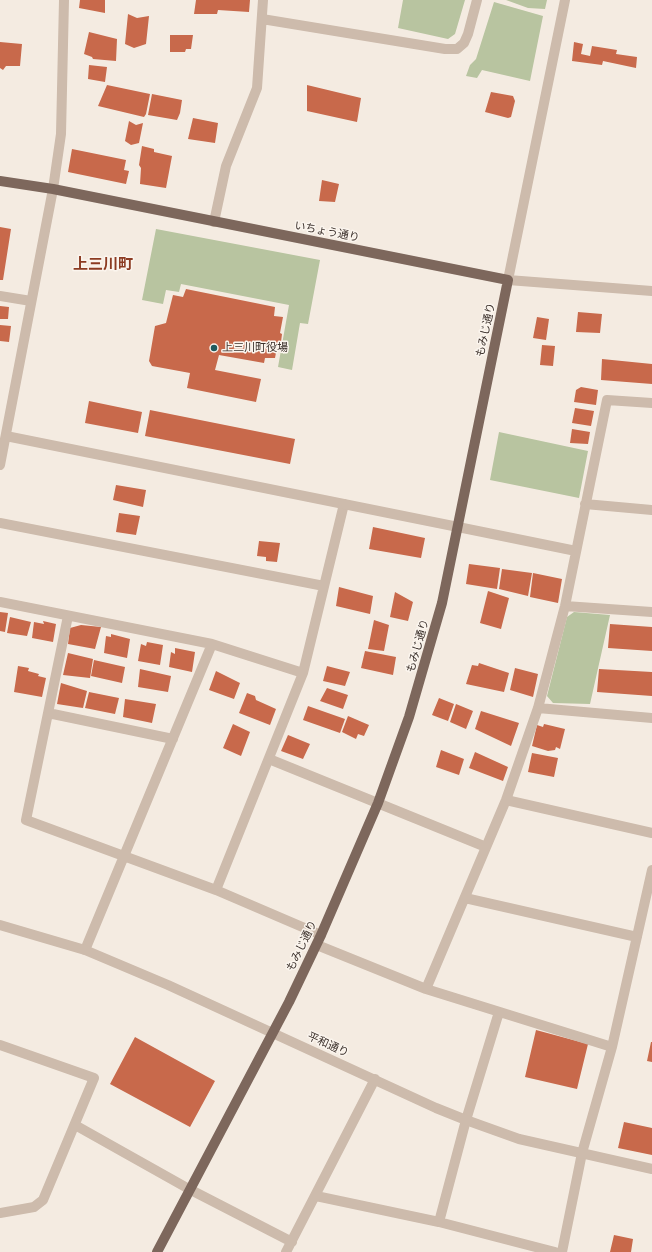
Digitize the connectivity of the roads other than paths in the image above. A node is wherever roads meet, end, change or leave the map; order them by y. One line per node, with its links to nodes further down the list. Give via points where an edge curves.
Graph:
1 (64, 0): 7 (street, via 61,134)
2 (263, 0): 5 (street)
3 (477, 0): 5 (street, via 464,44 457,49 445,50)
4 (565, 0): 9 (street, もみじ通り)
5 (262, 19): 8 (street, via 257,88 226,166)
6 (0, 181): 7 (main road, いちょう通り)
7 (53, 189): 8 (main road, いちょう通り); 12 (street)
8 (214, 222): 9 (main road, いちょう通り)
9 (508, 280): 10 (street, いちょう通り); 20 (main road, もみじ通り)
10 (652, 291)
11 (0, 296): 12 (street)
12 (30, 301): 14 (street)
13 (652, 403): 17 (street, via 607,400)
14 (6, 436): 15 (street); 16 (street)
15 (0, 465)
16 (344, 504): 20 (street); 22 (street)
17 (585, 504): 18 (street); 21 (street)
18 (652, 510)
19 (0, 523): 22 (street)
20 (458, 528): 21 (street); 35 (main road, もみじ通り, via 424,670)
21 (576, 551): 24 (street)
22 (324, 586): 28 (street)
23 (0, 602): 26 (street)
24 (566, 606): 25 (street); 29 (street)
25 (652, 612)
26 (68, 616): 27 (street); 30 (street)
27 (212, 644): 28 (street); 32 (street)
28 (303, 673): 33 (street)
29 (538, 708): 31 (street); 34 (street)
30 (48, 713): 32 (street); 38 (street, via 26,820)
31 (652, 718)
32 (173, 739): 38 (street)
33 (269, 759): 35 (street); 40 (street)
34 (506, 800): 36 (street); 37 (street)
35 (378, 803): 37 (street); 43 (main road, もみじ通り)
36 (652, 833)
37 (486, 846): 41 (street)
38 (124, 856): 40 (street); 46 (street)
39 (652, 870): 44 (street)
40 (216, 890): 43 (street)
41 (465, 898): 44 (street); 47 (street)
42 (0, 925): 46 (street, 平和通り)
43 (321, 935): 45 (main road, もみじ通り)
44 (637, 937): 51 (street)
45 (317, 945): 47 (street); 49 (main road, もみじ通り)
46 (85, 950): 49 (street, 平和通り)
47 (426, 990): 48 (street)
48 (499, 1012): 51 (street); 53 (street)
49 (273, 1033): 52 (street, 平和通り); 57 (main road, もみじ通り)
50 (0, 1045): 54 (street, via 94,1078)
51 (612, 1047): 55 (street)
52 (375, 1079): 53 (street, 平和通り); 58 (street)
53 (466, 1120): 55 (street, 平和通り, via 519,1140); 60 (street)
54 (75, 1125): 57 (street); 59 (street, via 43,1200 34,1207)
55 (582, 1153): 56 (street, 平和通り); 65 (street)
56 (652, 1170)
57 (189, 1189): 61 (street); 62 (main road, もみじ通り)
58 (316, 1196): 60 (street); 61 (street)
59 (0, 1213)
60 (439, 1222): 64 (street)
61 (292, 1242): 63 (street)
62 (157, 1252)
63 (286, 1252)
64 (555, 1252)
65 (562, 1252)

